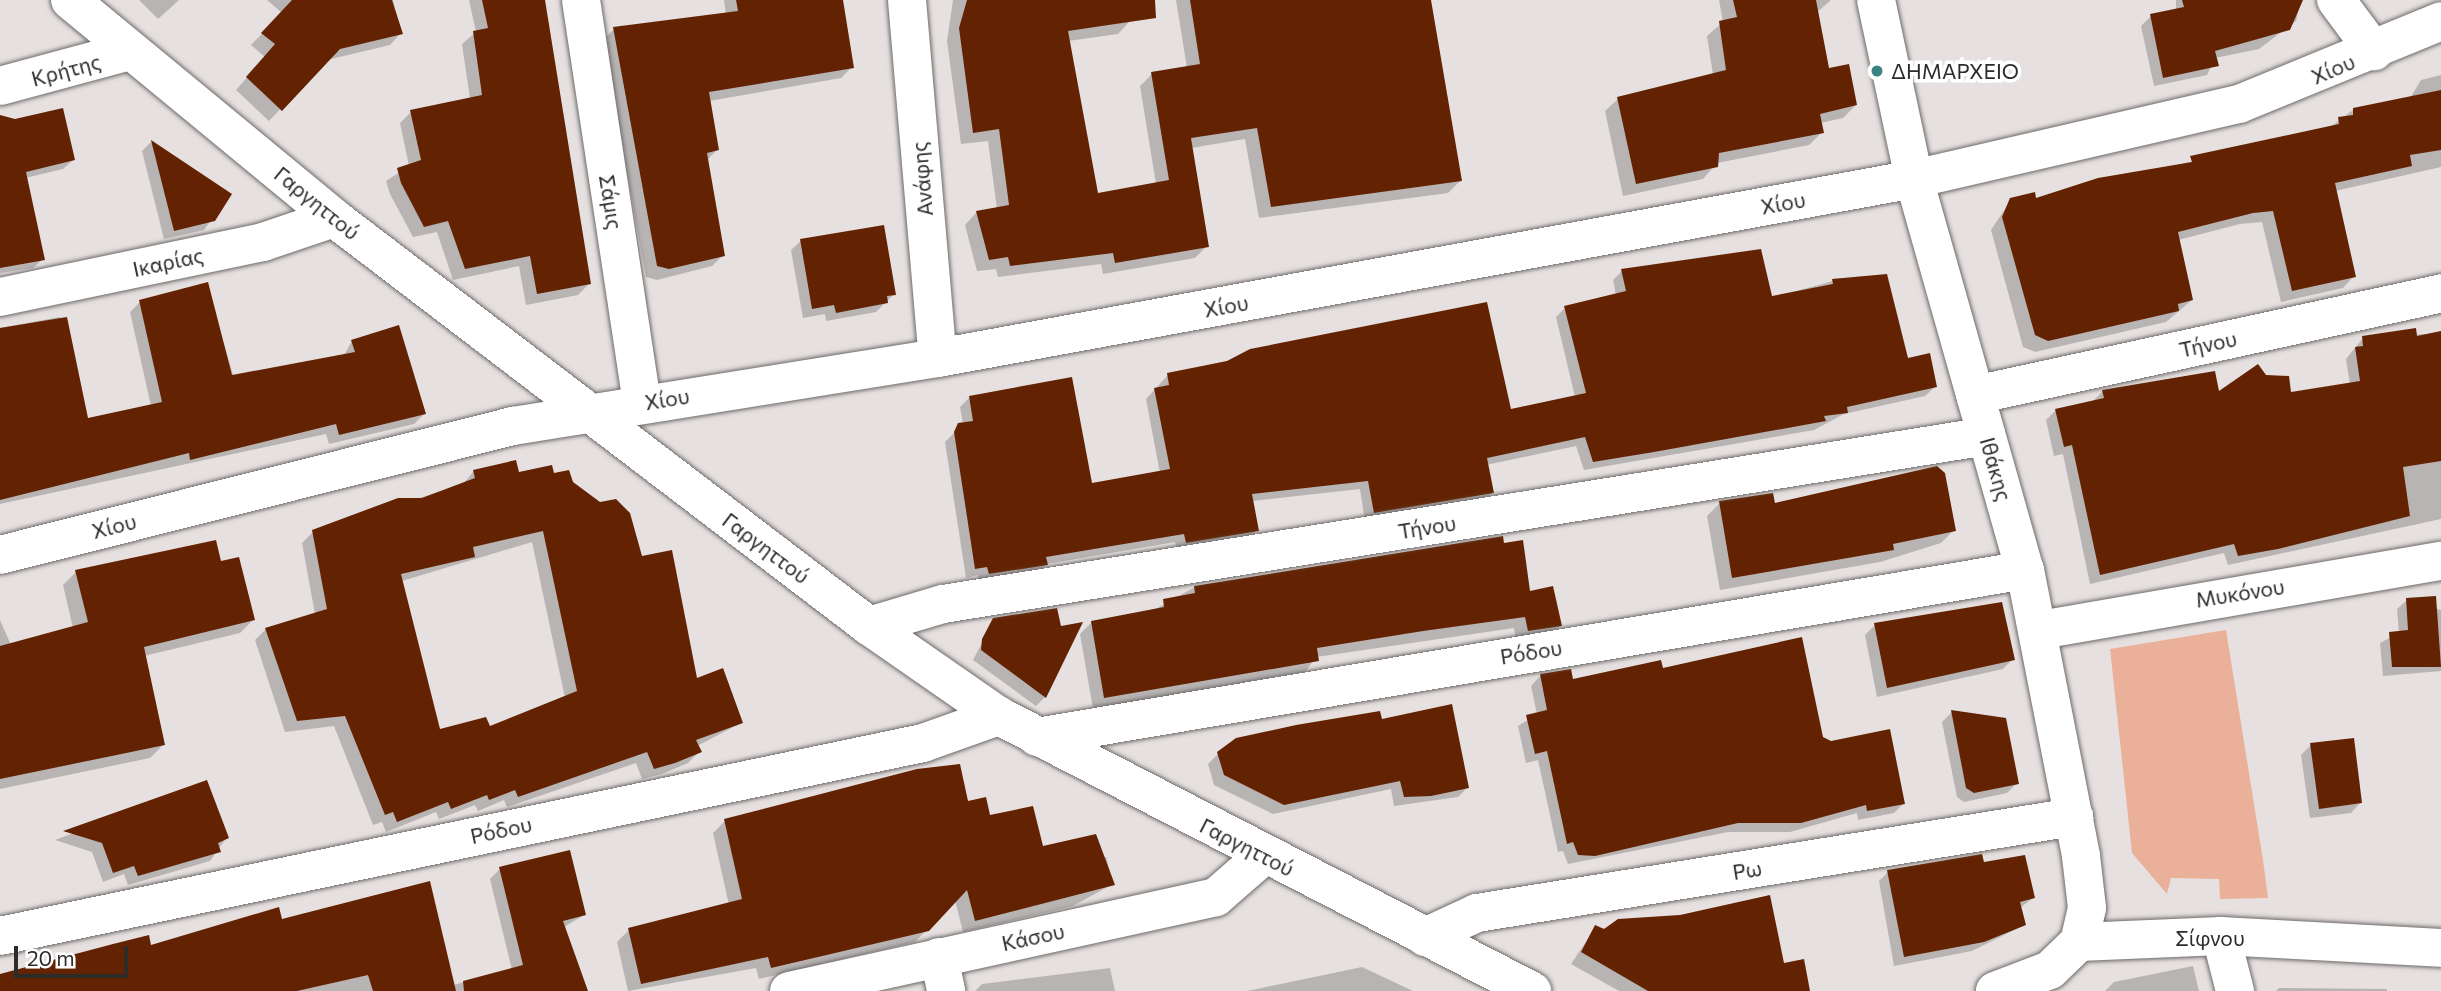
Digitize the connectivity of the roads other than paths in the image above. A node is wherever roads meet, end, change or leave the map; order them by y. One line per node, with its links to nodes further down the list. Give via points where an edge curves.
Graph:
1 (70, 0): 8 (street, Γαργηττού)
2 (581, 0): 3 (street); 17 (street, Σάμις)
3 (587, 0)
4 (907, 0): 15 (street, Ανάφης)
5 (1876, 0): 11 (street, Ιθάκης)
6 (2336, 0): 9 (street)
7 (2441, 21): 9 (street, Χίου)
8 (131, 51): 10 (street, Κρήτης); 12 (street, Γαργηττού)
9 (2374, 51): 11 (street, Χίου, via 2239,104)
10 (0, 86)
11 (1914, 179): 15 (street, Χίου); 16 (street, Ιθάκης)
12 (334, 218): 14 (street, Ικαρίας, via 263,242); 18 (street, Γαργηττού)
13 (2441, 293): 16 (street, Τήνου)
14 (0, 297)
15 (938, 358): 17 (street, Χίου)
16 (1975, 395): 19 (street, Ιθάκης)
17 (642, 403): 18 (street, Χίου)
18 (588, 414): 20 (street, Χίου, via 513,426); 23 (street, Γαργηττού)
19 (1987, 436): 22 (street, Ιθάκης); 23 (street, Τήνου, via 943,604)
20 (0, 555)
21 (2441, 561): 24 (street, Μυκόνου)
22 (2025, 569): 24 (street, Ιθάκης); 26 (street, Ρόδου)
23 (869, 626): 25 (street, Γαργηττού)
24 (2040, 630): 27 (street, Ιθάκης)
25 (999, 716): 26 (street, Γαργηττού); 29 (street, Ρόδου, via 923,743)
26 (1037, 737): 28 (street, Γαργηττού)
27 (2074, 817): 31 (street, Ρω, via 1477,913); 32 (street, Ιθάκης, via 2087,908)
28 (1263, 856): 31 (street, Γαργηττού); 34 (street, Κάσου, via 1216,897)
29 (0, 936)
30 (2221, 936): 32 (street, Σίφνου); 33 (street, Σίφνου); 38 (street)
31 (1424, 937): 36 (street, Γαργηττού)
32 (2079, 942): 37 (street, via 2050,970)
33 (2441, 948)
34 (943, 974): 35 (street, Κάσου)
35 (789, 991)
36 (1532, 991)
37 (1995, 991)
38 (2235, 991)

